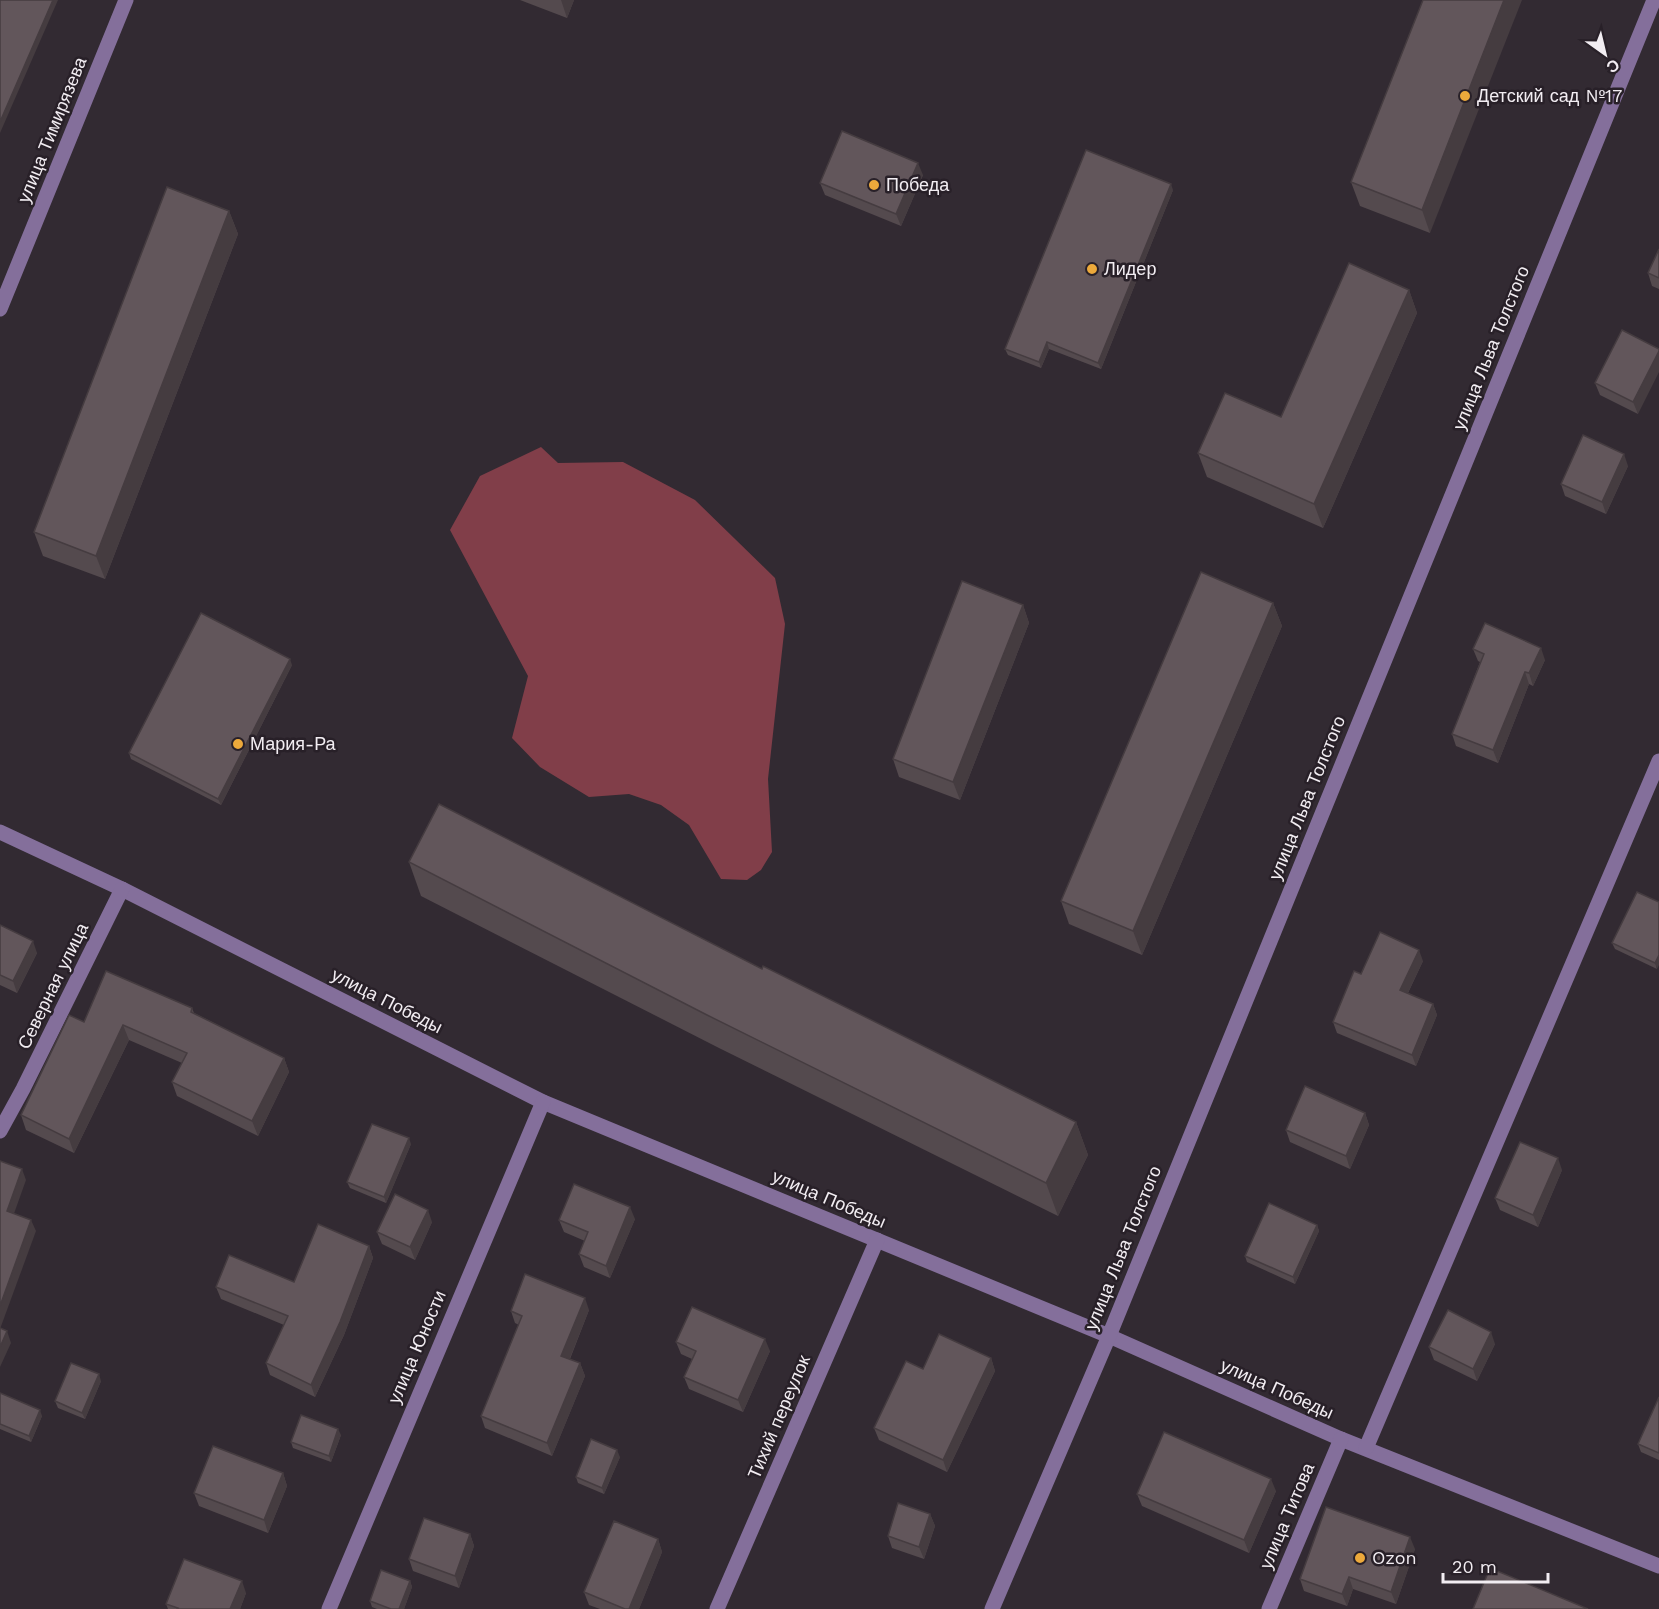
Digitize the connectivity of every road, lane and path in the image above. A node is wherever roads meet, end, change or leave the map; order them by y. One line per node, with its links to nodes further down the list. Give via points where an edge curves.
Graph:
1 (126, 0): 3 (street, улица Тимирязева)
2 (1654, 0): 10 (street, улица Льва Толстого)
3 (0, 309)
4 (1659, 761): 12 (street)
5 (0, 832): 6 (street, улица Победы)
6 (122, 889): 7 (street, улица Победы); 8 (street, Северная улица)
7 (543, 1102): 9 (street, улица Победы); 14 (street, улица Юности)
8 (0, 1131)
9 (877, 1240): 10 (street, улица Победы); 15 (street, Тихий переулок)
10 (1108, 1336): 11 (street, улица Победы); 16 (street, улица Льва Толстого)
11 (1341, 1439): 12 (street, улица Победы); 17 (street, улица Титова)
12 (1366, 1448): 13 (street, улица Победы)
13 (1659, 1566)
14 (329, 1609)
15 (717, 1609)
16 (992, 1609)
17 (1269, 1609)

